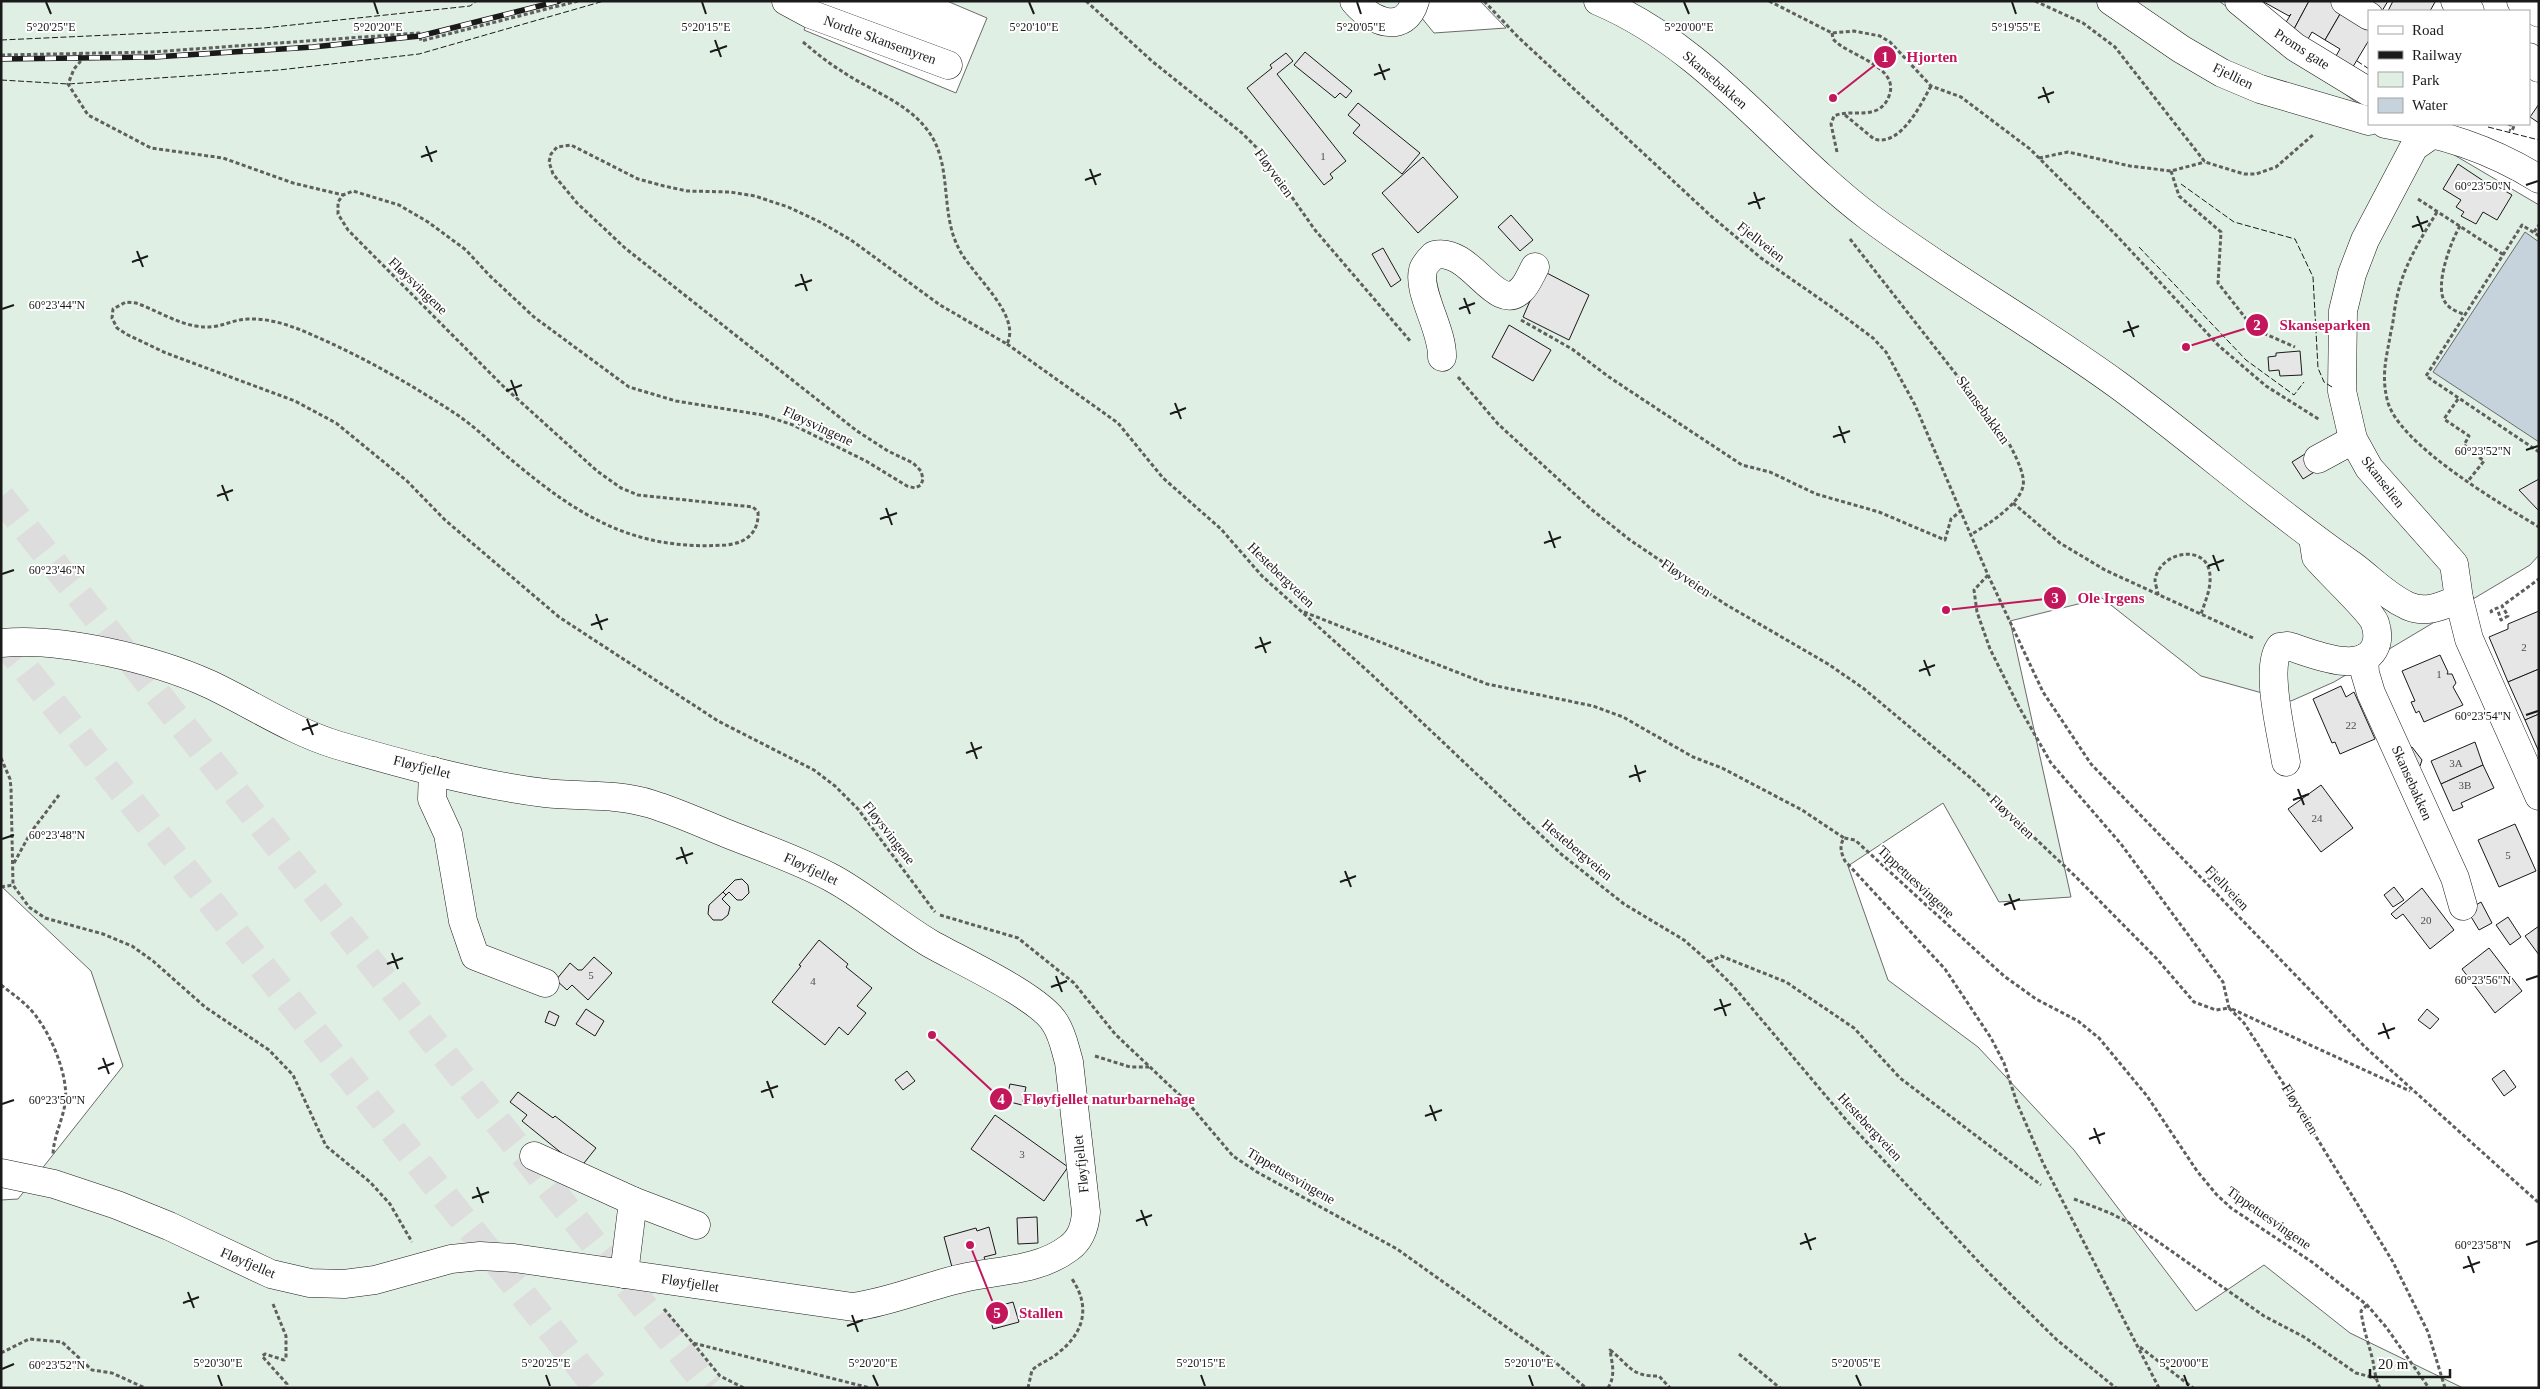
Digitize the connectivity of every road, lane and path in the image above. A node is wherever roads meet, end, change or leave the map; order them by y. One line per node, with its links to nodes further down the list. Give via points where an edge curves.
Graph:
1 (578, 1): 20 (path, via 421,41 419,33)
2 (786, 1): 23 (street, Nordre Skansemyren, via 810,14)
3 (1086, 1): 53 (path, Fløyveien, via 1153,62 1242,133 1258,149 1315,230 1406,336 1424,356 1435,360)
4 (1354, 1): 5 (street, via 1375,20 1390,23 1410,13)
5 (1415, 1)
6 (1484, 1): 60 (path, Fjellveien, via 1711,216 1886,352 1915,405)
7 (1598, 1): 37 (street, Skansebakken, via 1657,32 1682,51 1716,78)
8 (1769, 1): 18 (path)
9 (2035, 1): 35 (path, via 2083,23 2116,47)
10 (2111, 1): 27 (street, Fjellien, via 2222,73 2260,90)
11 (2238, 1): 26 (street, Proms gate, via 2295,47)
12 (2345, 1): 17 (street)
13 (2455, 1): 15 (street)
14 (2521, 1): 16 (street)
15 (2468, 10)
16 (2539, 13)
17 (2368, 15)
18 (1832, 33): 25 (path, via 1854,31 1880,36 1909,60); 28 (path, via 1833,40 1844,50 1873,62 1881,69 1890,90 1884,105 1876,110)
19 (796, 37): 51 (path, via 840,70 911,113 926,128 943,163 949,220 957,246 969,268 1006,312 1010,327)
20 (80, 54): 21 (path); 39 (path, via 80,62 68,84 88,115 151,148 224,158 294,183)
21 (1, 55)
22 (2530, 58): 24 (street)
23 (948, 64)
24 (2539, 68)
25 (1931, 86): 28 (path, via 1917,110 1892,138 1874,139); 34 (path, via 1951,92 1973,106)
26 (2368, 91)
27 (2342, 113): 29 (street, Fjellien); 35 (path, via 2276,167 2256,174 2244,174)
28 (1845, 114): 37 (path, via 1834,116 1831,124 1840,167)
29 (2368, 121)
30 (2396, 125): 32 (street)
31 (2511, 125): 33 (path, via 2514,126 2512,131)
32 (2427, 128): 38 (street, via 2474,146); 55 (street, Skanselien, via 2365,240 2343,311 2342,391)
33 (2506, 130)
34 (2039, 158): 36 (path, via 2068,152 2130,166); 55 (path, via 2235,360 2298,407)
35 (2205, 162): 36 (path)
36 (2171, 171): 52 (path, via 2179,196 2221,232 2218,283 2254,329)
37 (1820, 177): 63 (street, Skansebakken, via 1870,217 2119,386)
38 (2539, 179)
39 (343, 195): 51 (path, Fløysvingene, via 353,191 368,194 400,206 428,222 466,250 534,317 629,387 676,401 764,415 793,425 915,488 924,479 913,463 857,431 625,248 563,188 553,174 549,162 551,154 557,147 571,145 638,179 687,191 755,196 788,207 851,240 940,305); 84 (path, Fløysvingene, via 338,202 338,214 371,256 502,385 597,471 621,488 638,495 753,507 758,512 758,522 749,539 737,544 710,546 670,544 614,529 588,516 552,491 456,415 352,353 288,325 246,319 219,328 195,326 126,302 113,309 112,318 117,328 166,353 295,401 336,424 407,481 445,520 559,617 718,721 789,756 835,786 858,809)
40 (2411, 195): 41 (path)
41 (2438, 212): 43 (path); 58 (path, via 2417,244 2397,296 2384,362 2387,400 2397,422 2411,438)
42 (2539, 225): 44 (path)
43 (2460, 226): 47 (path); 50 (path, via 2449,246 2442,293 2450,307)
44 (2534, 232): 46 (path); 47 (path, via 2522,225)
45 (1847, 236): 59 (path, Skansebakken, via 2006,438 2024,481)
46 (2539, 236)
47 (2504, 255): 50 (path)
48 (1535, 267): 49 (street, via 1523,289)
49 (1507, 295): 53 (street, via 1491,288 1452,254 1434,255 1423,270 1423,280 1440,334); 60 (path, via 1510,310 1517,318 1572,349 1742,465 1770,472 1816,494 1879,512 1945,540 1951,518)
50 (2465, 315): 54 (path, via 2426,376)
51 (1007, 344): 68 (path, Hestebergveien, via 1118,423 1163,478 1221,529 1262,576)
52 (2295, 347)
53 (1442, 357): 89 (path, Fløyveien, via 1498,424 1591,509 1630,540 1716,598 1863,688 1973,780 2074,875 2157,958 2194,1002 2216,1010)
54 (2458, 399): 56 (path); 58 (path, via 2444,419 2468,436 2464,445 2484,461)
55 (2353, 439): 57 (street); 67 (street, Skanselien, via 2369,468 2389,493 2454,564)
56 (2539, 452)
57 (2318, 459)
58 (2468, 481): 61 (path)
59 (2013, 503): 62 (path); 66 (path, via 2060,544)
60 (1962, 510): 62 (path, Fjellveien)
61 (2539, 527)
62 (1972, 534): 64 (path, Fjellveien)
63 (2314, 540): 67 (street, Skansebakken, via 2381,590 2411,607 2434,610); 73 (street, via 2316,557 2374,623 2378,641 2370,655)
64 (1988, 575): 89 (path, via 1974,590 1978,612 1990,649 2018,708 2051,763 2121,844 2223,982); 92 (path, Fjellveien, via 2043,692 2091,764 2365,1047)
65 (2539, 579): 70 (path, via 2502,606 2508,616 2501,620 2497,608 2491,611)
66 (2159, 596): 69 (path); 69 (path, via 2155,580 2164,562 2181,553 2197,555 2206,564 2210,575 2208,596)
67 (2459, 599): 78 (street, Skanselien, via 2469,639)
68 (1301, 611): 79 (path, Tippetuesvingene, via 1487,684 1593,706 1624,717 1693,757 1722,768 1802,810); 86 (path, Hestebergveien, via 1561,854 1624,904 1684,940)
69 (2201, 614): 72 (path, via 2240,634)
70 (2493, 617)
71 (1, 643): 76 (street, Fløyfjellet, via 42,642 77,646 180,671 304,733 336,745)
72 (2280, 647): 73 (street, via 2288,646 2340,661); 75 (street, via 2274,659 2274,676)
73 (2364, 658): 83 (street, Skansebakken, via 2371,693 2457,883)
74 (1, 758): 80 (path, via 10,779)
75 (2286, 762)
76 (433, 770): 87 (street, via 432,798 448,834 463,921 475,956); 90 (street, Fløyfjellet, via 545,793 608,796 652,804 812,869 858,893 929,942 1034,1002 1055,1021)
77 (59, 795): 80 (path, via 31,832)
78 (2539, 796)
79 (1844, 838): 105 (path, Tippetuesvingene, via 1855,840 2004,976 2036,999 2078,1021 2099,1038 2147,1096 2216,1194); 107 (path, via 1840,844 1845,861 1945,969 1991,1038 2043,1163)
80 (14, 864): 81 (path)
81 (13, 885): 82 (path); 102 (path, via 29,907 45,918 103,934 132,946 205,1007 270,1050 293,1075 326,1146 370,1182 390,1204)
82 (1, 887)
83 (2463, 906)
84 (936, 914): 85 (path, Fløysvingene); 91 (path, Tippetuesvingene, via 1018,938 1074,983 1115,1034)
85 (941, 922)
86 (1709, 962): 96 (path, via 1721,956 1794,987 1854,1028 1900,1078); 120 (path, Hestebergveien, via 1847,1121 1990,1274 2057,1340)
87 (545, 983)
88 (1, 985): 95 (path, via 29,1007 62,1066 66,1084 65,1104 53,1151)
89 (2229, 1008): 92 (path); 125 (path, Fløyveien, via 2244,1023 2283,1083 2393,1262 2428,1332)
90 (1068, 1062): 91 (path, via 1080,1055 1091,1054 1130,1068); 101 (street, Fløyfjellet, via 1086,1212 1081,1236 1070,1248)
91 (1150, 1066): 116 (path, Tippetuesvingene, via 1188,1103 1233,1156 1397,1249 1550,1358)
92 (2413, 1092): 99 (path, Fjellveien)
93 (534, 1156): 98 (street)
94 (1, 1173): 95 (street, Fløyfjellet)
95 (54, 1184): 103 (street, Fløyfjellet, via 169,1226)
96 (2041, 1185)
97 (2074, 1199): 110 (path, via 2137,1227 2264,1316 2304,1337 2356,1373)
98 (633, 1201): 100 (street); 104 (street)
99 (2539, 1203)
100 (696, 1226)
101 (1055, 1256): 104 (street, Fløyfjellet, via 1033,1266 962,1278 879,1303 853,1307); 115 (path, via 1079,1289 1084,1307 1072,1341 1032,1370)
102 (426, 1265): 103 (street, Fløyfjellet, via 376,1280 344,1284 310,1282); 104 (street, Fløyfjellet, via 480,1256)
103 (250, 1266): 112 (path, via 255,1285 274,1304 286,1336 284,1360 265,1354 262,1356 287,1384)
104 (630, 1275): 106 (path)
105 (2367, 1305): 110 (path, via 2361,1311 2362,1323); 124 (path, Tippetuesvingene)
106 (693, 1343): 113 (path, via 720,1376); 114 (path)
107 (2140, 1347): 121 (path); 122 (path)
108 (1, 1353): 111 (path, via 29,1339 62,1342 92,1370 112,1373)
109 (1739, 1354): 119 (path)
110 (2375, 1378): 123 (path)
111 (145, 1388)
112 (286, 1388)
113 (744, 1388)
114 (870, 1388)
115 (1028, 1388)
116 (1586, 1388)
117 (1608, 1388): 118 (path, via 1613,1360 1610,1350 1626,1368 1659,1376)
118 (1670, 1388)
119 (1780, 1388)
120 (2116, 1388)
121 (2159, 1388)
122 (2193, 1388)
123 (2380, 1388)
124 (2429, 1388)
125 (2445, 1388)

